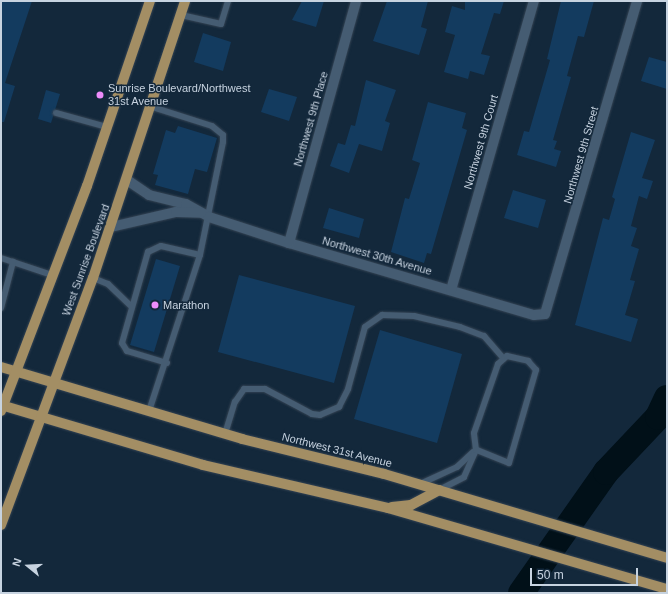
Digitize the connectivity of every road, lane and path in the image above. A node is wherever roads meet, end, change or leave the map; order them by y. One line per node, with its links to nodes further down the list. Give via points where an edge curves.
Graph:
1 (150, 1): 10 (main road)
2 (185, 1): 7 (main road, West Sunrise Boulevard)
3 (228, 1): 7 (lane, via 221,24)
4 (356, 1): 14 (street, Northwest 9th Place)
5 (534, 1): 20 (street, Northwest 9th Court)
6 (637, 1): 23 (street, Northwest 9th Street)
7 (181, 15): 8 (main road, West Sunrise Boulevard)
8 (152, 107): 11 (main road, West Sunrise Boulevard); 12 (lane, via 212,126 224,135)
9 (56, 113): 10 (lane)
10 (107, 127): 18 (main road)
11 (127, 180): 12 (street, Northwest 30th Avenue, via 149,195 186,204); 13 (main road, West Sunrise Boulevard)
12 (206, 215): 13 (street, Northwest 30th Avenue, via 176,212); 14 (street, Northwest 30th Avenue); 15 (lane)
13 (111, 227): 19 (main road, West Sunrise Boulevard)
14 (289, 243): 20 (street, Northwest 30th Avenue)
15 (200, 255): 21 (lane, via 161,246 148,252); 25 (lane)
16 (1, 258): 17 (lane)
17 (13, 262): 18 (lane); 22 (lane)
18 (52, 275): 27 (main road)
19 (93, 278): 21 (lane, via 108,284); 28 (main road, West Sunrise Boulevard)
20 (451, 290): 23 (street, Northwest 30th Avenue, via 534,316)
21 (132, 307): 25 (lane, via 122,343 127,351)
22 (1, 308)
23 (545, 314)
24 (504, 359): 32 (lane, via 484,336 460,326 414,316 382,315 365,327 348,389 339,407 320,415 312,414 265,389 244,389 235,402); 33 (lane, via 498,364 474,433); 33 (lane, via 507,356 528,361 536,370 509,463)
25 (167, 363): 30 (lane)
26 (1, 367): 27 (main road, Northwest 31st Avenue)
27 (16, 372): 28 (main road, Northwest 31st Avenue); 29 (main road)
28 (54, 383): 30 (main road, Northwest 31st Avenue); 31 (main road, West Sunrise Boulevard)
29 (2, 408): 31 (main road)
30 (149, 411): 32 (main road, Northwest 31st Avenue)
31 (42, 417): 36 (main road, via 203,465); 37 (main road, West Sunrise Boulevard)
32 (225, 434): 34 (main road, Northwest 31st Avenue)
33 (476, 450): 34 (lane, via 457,467); 35 (lane, via 463,479)
34 (420, 484): 35 (main road, Northwest 31st Avenue)
35 (439, 490): 36 (main road, via 411,505); 38 (main road, Northwest 31st Avenue)
36 (388, 508): 39 (main road)
37 (1, 525)
38 (667, 558)
39 (667, 589)

